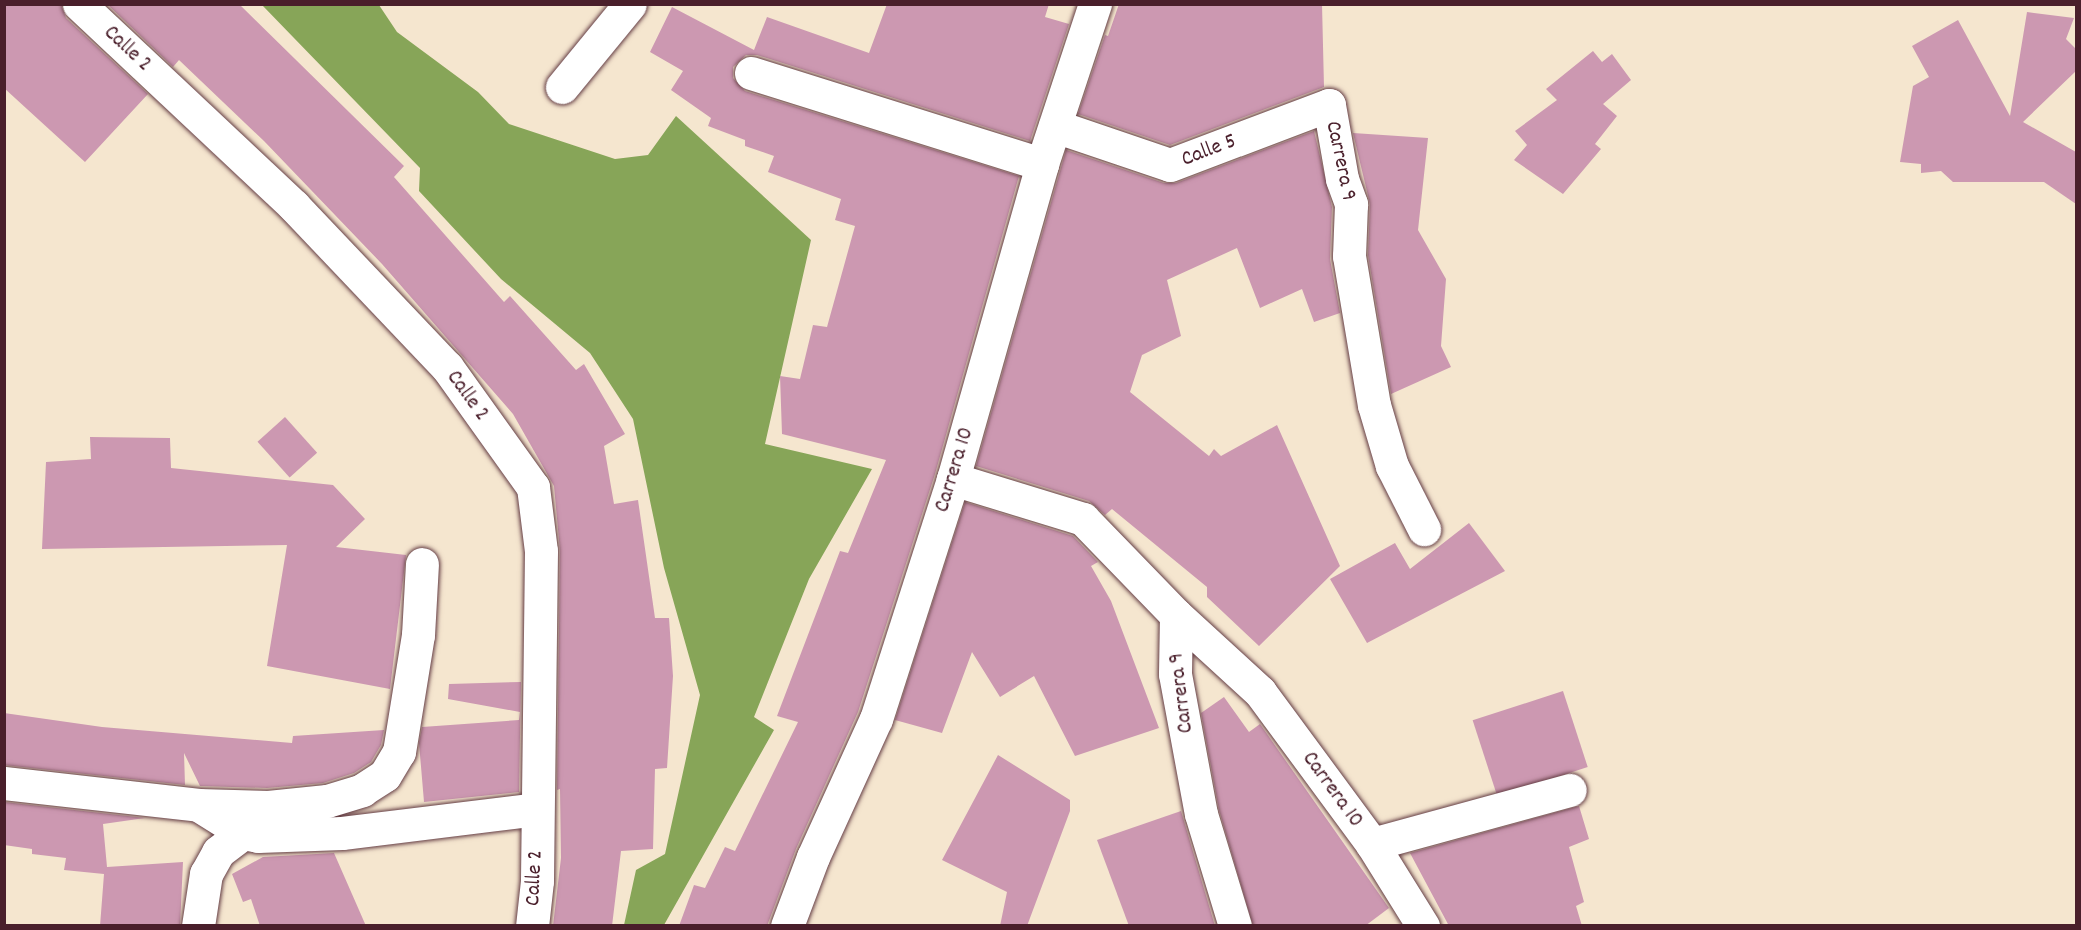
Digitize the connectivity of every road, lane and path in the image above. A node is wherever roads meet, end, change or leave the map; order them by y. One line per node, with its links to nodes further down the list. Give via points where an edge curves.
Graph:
1 (79, 4): 16 (street, Calle 2, via 294,206 447,367 533,487 542,551)
2 (630, 4): 5 (street)
3 (1095, 4): 7 (street, Carrera 10)
4 (751, 73): 8 (street)
5 (562, 87)
6 (1329, 105): 7 (street, Calle 5, via 1170,165); 10 (street, Carrera 9, via 1342,179 1351,204 1349,256 1374,405 1392,466)
7 (1055, 126): 8 (street, Carrera 10)
8 (1042, 164): 9 (street, Carrera 10)
9 (953, 479): 12 (street, via 1083,519); 21 (street, Carrera 10, via 876,719 813,857)
10 (1424, 529)
11 (422, 564): 15 (street, via 418,635 399,752 385,776 362,790 327,801 268,807)
12 (1176, 615): 18 (street, Carrera 10, via 1260,692); 22 (street, Carrera 9, via 1175,674 1199,802)
13 (4, 783): 15 (street)
14 (1570, 790): 18 (street)
15 (199, 805): 17 (street)
16 (537, 810): 17 (street, via 342,833); 20 (street, Calle 2)
17 (243, 833): 19 (street, via 218,852 206,874)
18 (1372, 844): 23 (street, Carrera 10)
19 (198, 926)
20 (532, 926)
21 (787, 926)
22 (1235, 926)
23 (1423, 926)

